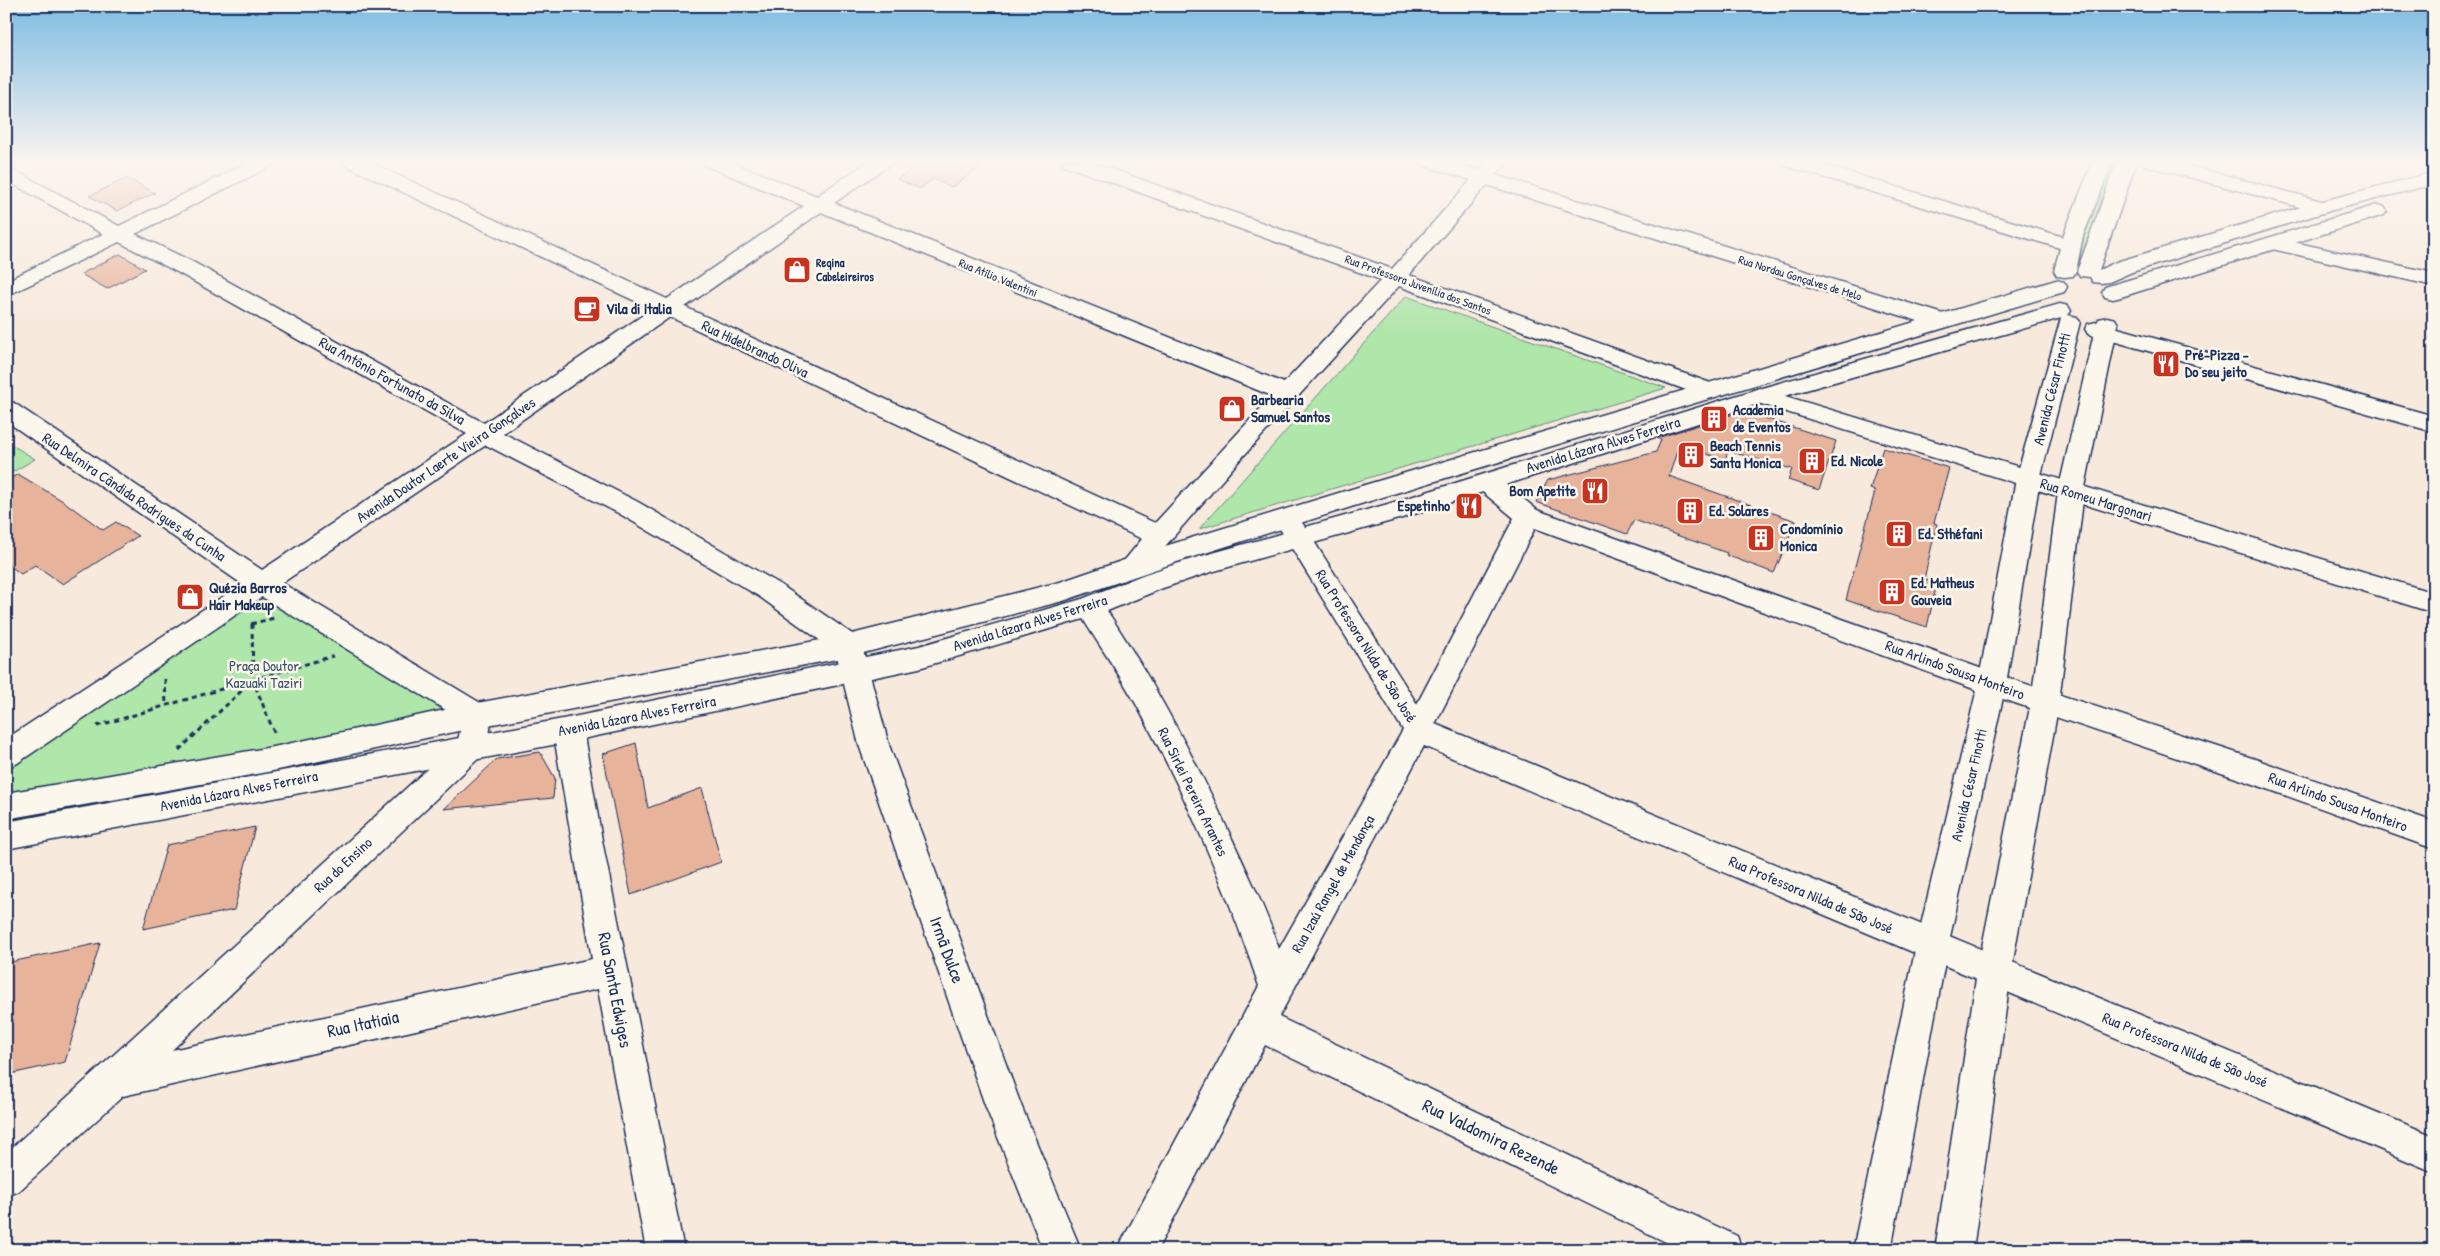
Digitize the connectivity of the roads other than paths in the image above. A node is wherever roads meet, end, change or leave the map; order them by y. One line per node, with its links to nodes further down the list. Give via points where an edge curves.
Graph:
1 (93, 220): 14 (street, Rua Antônio Fortunato da Silva)
2 (151, 220): 14 (street)
3 (478, 220): 21 (street, Rua Hidelbrando Oliva)
4 (797, 220): 21 (street, Avenida Doutor Laerte Vieira Gonçalves)
5 (857, 220): 25 (street, Rua Atílio Valentini)
6 (1235, 220): 17 (street, Rua Professora Juvenília dos Santos)
7 (1446, 220): 17 (street)
8 (1616, 220): 23 (street, Rua Nordau Gonçalves de Melo)
9 (1985, 220): 16 (street)
10 (2080, 220): 16 (street)
11 (2114, 220): 18 (street)
12 (2280, 220): 18 (street, via 2124,267)
13 (2354, 220): 15 (street)
14 (121, 235): 20 (street); 29 (street, Rua Antônio Fortunato da Silva, via 185,267)
15 (2275, 244): 18 (street); 19 (street)
16 (2070, 245): 22 (street)
17 (1396, 277): 24 (street, Rua Professora Juvenília dos Santos); 25 (street)
18 (2101, 280): 22 (street); 22 (street, via 2112,316)
19 (2434, 280)
20 (6, 290)
21 (669, 308): 29 (street, Avenida Doutor Laerte Vieira Gonçalves); 36 (street, Rua Hidelbrando Oliva)
22 (2080, 311): 23 (street, Avenida Lázara Alves Ferreira); 26 (street, Avenida Lázara Alves Ferreira); 28 (street); 31 (street, Avenida César Finotti); 33 (street)
23 (1942, 321): 24 (street, Avenida Lázara Alves Ferreira)
24 (1708, 390): 30 (street, Avenida Lázara Alves Ferreira)
25 (1287, 393): 36 (street)
26 (1759, 396): 30 (street, Avenida Lázara Alves Ferreira); 31 (street, Rua Romeu Margonari)
27 (6, 409): 38 (street, Rua Delmira Cândida Rodrigues da Cunha)
28 (2434, 424)
29 (485, 434): 38 (street, Avenida Doutor Laerte Vieira Gonçalves); 41 (street, Rua Antônio Fortunato da Silva, via 654,522 769,590)
30 (1579, 441): 32 (street, Avenida Lázara Alves Ferreira); 35 (street, Avenida Lázara Alves Ferreira)
31 (2028, 479): 33 (street, Rua Romeu Margonari); 42 (street, Avenida César Finotti)
32 (1488, 483): 34 (street, Rua Arlindo Sousa Monteiro); 35 (street, Avenida Lázara Alves Ferreira)
33 (2071, 492): 39 (street, Rua Romeu Margonari); 43 (street)
34 (1528, 516): 42 (street, Rua Arlindo Sousa Monteiro); 45 (street, Rua Izaú Rangel de Mendonça)
35 (1293, 529): 37 (street, Avenida Lázara Alves Ferreira); 40 (street, Avenida Lázara Alves Ferreira); 45 (street, Rua Professora Nilda de São José)
36 (1159, 536): 37 (street)
37 (1133, 566): 41 (street, Avenida Lázara Alves Ferreira)
38 (262, 584): 46 (street, via 366,646); 47 (street, Avenida Doutor Laerte Vieira Gonçalves)
39 (2434, 603)
40 (1090, 607): 41 (street, Avenida Lázara Alves Ferreira, via 919,656); 54 (street, Rua Sirlei Pereira Arantes, via 1149,701 1196,793 1254,922)
41 (851, 658): 44 (street, Avenida Lázara Alves Ferreira); 46 (street, Avenida Lázara Alves Ferreira); 60 (street, Irmã Dulce, via 874,745 999,1096)
42 (1992, 684): 43 (street, Rua Arlindo Sousa Monteiro); 51 (street, Avenida César Finotti)
43 (2044, 702): 50 (street, Rua Arlindo Sousa Monteiro); 53 (street)
44 (568, 730): 46 (street, Avenida Lázara Alves Ferreira); 52 (street, Rua Santa Edwiges)
45 (1418, 730): 51 (street, Rua Professora Nilda de São José); 54 (street, Rua Izaú Rangel de Mendonça)
46 (474, 731): 48 (street, Avenida Lázara Alves Ferreira, via 278,758); 49 (street, Avenida Lázara Alves Ferreira); 56 (street, Rua do Ensino)
47 (6, 755)
48 (6, 806)
49 (6, 836)
50 (2434, 836)
51 (1932, 946): 53 (street, Rua Professora Nilda de São José); 63 (street, Avenida César Finotti)
52 (611, 971): 56 (street, Rua Itatiaia); 59 (street, Rua Santa Edwiges)
53 (1994, 972): 57 (street, Rua Professora Nilda de São José); 64 (street)
54 (1276, 987): 55 (street, Rua Izaú Rangel de Mendonça)
55 (1258, 1024): 61 (street, Rua Izaú Rangel de Mendonça); 62 (street, Rua Valdomira Rezende)
56 (115, 1080): 58 (street, Rua do Ensino)
57 (2434, 1154)
58 (6, 1178)
59 (666, 1250)
60 (1062, 1250)
61 (1136, 1250)
62 (1723, 1250)
63 (1872, 1250)
64 (1954, 1250)

